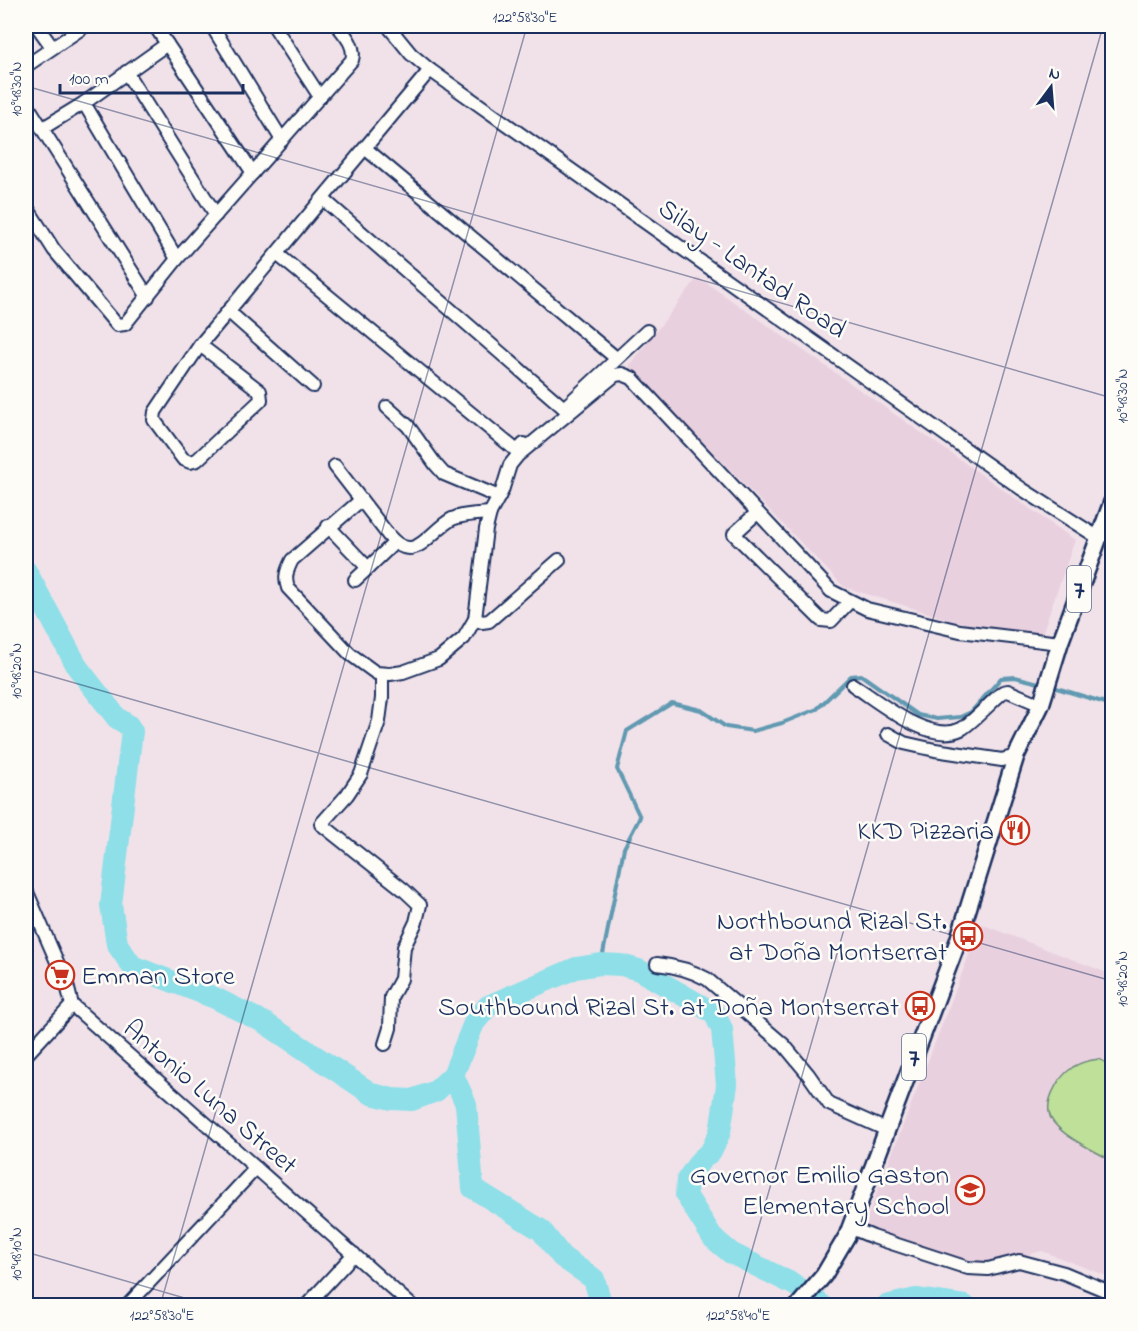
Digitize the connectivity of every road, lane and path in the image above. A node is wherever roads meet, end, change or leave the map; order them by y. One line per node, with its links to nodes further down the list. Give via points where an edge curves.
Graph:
1 (37, 26): 9 (street)
2 (85, 26): 9 (street)
3 (155, 26): 8 (street)
4 (212, 26): 17 (street)
5 (274, 26): 13 (street)
6 (338, 26): 13 (street, via 354,54)
7 (388, 26): 11 (street, Silay - Lantad Road)
8 (167, 44): 12 (street); 19 (street)
9 (52, 48): 10 (street)
10 (26, 66)
11 (430, 70): 18 (street); 42 (street, Silay - Lantad Road, via 1023,489)
12 (126, 72): 14 (street); 22 (street)
13 (320, 97): 17 (street)
14 (84, 103): 16 (street); 26 (street)
15 (26, 107): 16 (street)
16 (43, 128): 27 (street)
17 (282, 140): 19 (street)
18 (366, 149): 20 (street); 31 (street)
19 (253, 173): 22 (street)
20 (323, 200): 25 (street); 34 (street)
21 (26, 206): 24 (street)
22 (216, 215): 26 (street)
23 (26, 224): 24 (street)
24 (54, 250): 27 (street, via 117,324 125,324)
25 (277, 254): 28 (street); 34 (street, via 517,451)
26 (177, 259): 27 (street)
27 (148, 297)
28 (228, 311): 30 (street); 32 (street)
29 (647, 331): 31 (street)
30 (200, 345): 30 (street, via 154,415 183,459 190,462 197,460 261,400 260,391)
31 (616, 358): 34 (street)
32 (314, 386)
33 (387, 407): 36 (street, via 408,426 444,474)
34 (564, 408)
35 (335, 466): 37 (street)
36 (499, 497): 39 (street); 40 (street, via 510,465 518,455 615,375 622,374 632,378)
37 (361, 500): 41 (street); 43 (street)
38 (1113, 502): 42 (main road, 7)
39 (490, 513): 43 (street, via 458,516 418,547 405,549); 48 (street)
40 (757, 513): 47 (street, via 831,591); 47 (street, via 734,534 821,620 831,621)
41 (328, 526): 45 (street); 50 (street, via 292,560 285,580 288,588 350,654)
42 (1100, 538): 49 (main road, 7)
43 (394, 543): 45 (street)
44 (559, 560): 48 (street, via 489,621)
45 (368, 568): 46 (street)
46 (355, 580)
47 (850, 601): 49 (street, via 867,609 960,631)
48 (475, 620): 50 (street, via 464,638 439,659 403,672)
49 (1060, 643): 52 (main road, 7)
50 (382, 674): 58 (street, via 380,721 361,774 321,824 420,905 404,947 401,979 391,997)
51 (853, 685): 52 (street, via 912,724 942,733 960,729 1003,692)
52 (1042, 702): 54 (main road, 7)
53 (888, 734): 54 (street, via 904,743 934,750 1002,760)
54 (1016, 756): 60 (main road, 7, via 958,941)
55 (26, 890): 57 (street, via 68,985)
56 (657, 964): 60 (street, via 676,966 707,979 784,1046 829,1104)
57 (72, 1005): 59 (street); 61 (street, Antonio Luna Street)
58 (385, 1044)
59 (26, 1055)
60 (887, 1130): 62 (main road, 7)
61 (256, 1168): 63 (street, Antonio Luna Street); 66 (street)
62 (849, 1227): 64 (street, via 968,1268 988,1269 1019,1261 1064,1273); 65 (main road, 7, via 824,1275)
63 (354, 1254): 67 (street); 68 (street, Antonio Luna Street)
64 (1113, 1293)
65 (800, 1303)
66 (127, 1305)
67 (306, 1305)
68 (412, 1305)

